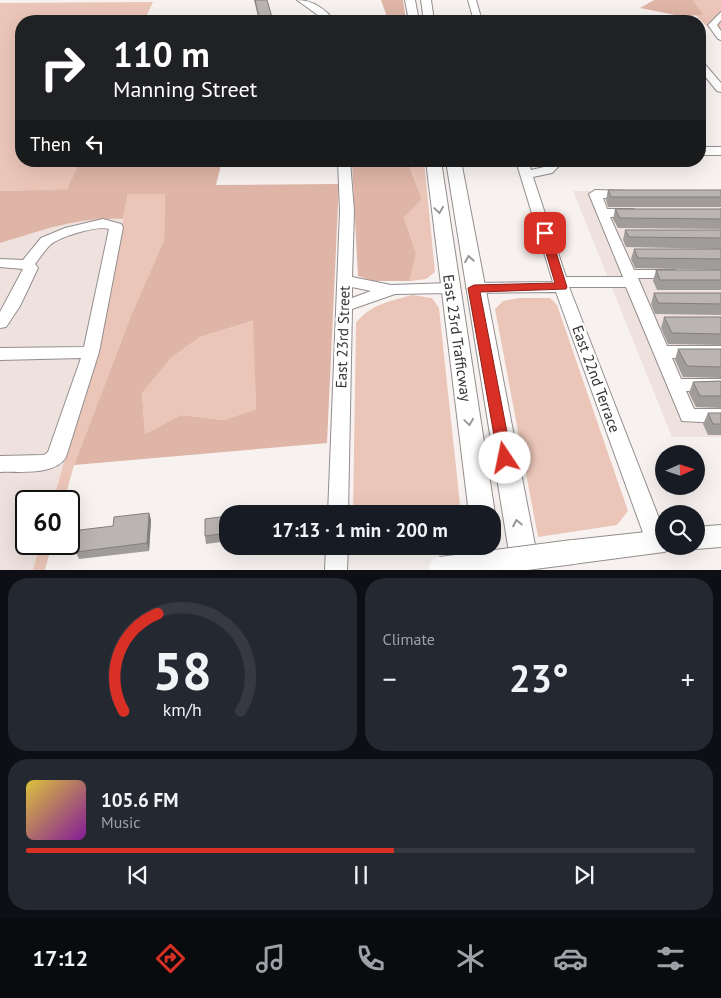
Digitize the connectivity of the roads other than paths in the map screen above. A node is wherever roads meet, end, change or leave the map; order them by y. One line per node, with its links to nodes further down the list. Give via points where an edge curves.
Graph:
1 (301, 0): 5 (street)
2 (410, 0): 6 (main road)
3 (426, 0): 7 (main road)
4 (472, 0): 8 (street)
5 (324, 15)
6 (413, 15)
7 (429, 15)
8 (476, 15)
9 (721, 15): 10 (street, via 712,25)
10 (721, 37)
11 (706, 71): 12 (street)
12 (721, 89)
13 (706, 151): 14 (street)
14 (721, 151)
15 (344, 167): 31 (street, East 23rd Street)
16 (434, 167): 34 (main road, East 23rd Trafficway, one-way to 34)
17 (454, 167): 35 (main road, East 23rd Trafficway, one-way to 17)
18 (524, 167): 20 (street, East 22nd Terrace)
19 (551, 167): 20 (street)
20 (526, 175): 32 (street, East 22nd Terrace)
21 (643, 194): 22 (street, via 595,194)
22 (602, 212): 23 (street); 24 (street)
23 (652, 213)
24 (611, 234): 25 (street); 26 (street)
25 (631, 234)
26 (620, 253): 27 (street); 33 (street)
27 (638, 253)
28 (0, 263): 29 (street)
29 (27, 264): 41 (street, via 31,268); 42 (street, via 46,241 70,231 103,223 116,227)
30 (693, 274): 33 (street)
31 (345, 280): 36 (street); 38 (street, East 23rd Street)
32 (561, 284): 33 (street); 35 (street); 52 (street, East 22nd Terrace)
33 (633, 285): 37 (street); 39 (street)
34 (450, 288): 36 (street); 51 (main road, East 23rd Trafficway, one-way to 51)
35 (474, 288): 61 (main road, East 23rd Trafficway, one-way to 35)
36 (392, 289): 38 (street)
37 (657, 297)
38 (344, 306): 50 (street, East 23rd Street)
39 (648, 321): 40 (street); 43 (street)
40 (666, 321)
41 (0, 323)
42 (91, 352): 45 (street); 49 (street, via 56,458 46,462)
43 (661, 352): 44 (street); 46 (street)
44 (721, 352)
45 (0, 354)
46 (675, 385): 47 (street); 48 (street, via 688,416)
47 (721, 385)
48 (721, 416)
49 (0, 464)
50 (338, 505)
51 (481, 505)
52 (655, 528)
53 (721, 536): 54 (main road)
54 (705, 537)
55 (655, 542): 59 (main road, bridge)
56 (337, 555): 58 (street)
57 (488, 555): 60 (main road)
58 (336, 570)
59 (434, 570)
60 (490, 570)
61 (526, 570)

